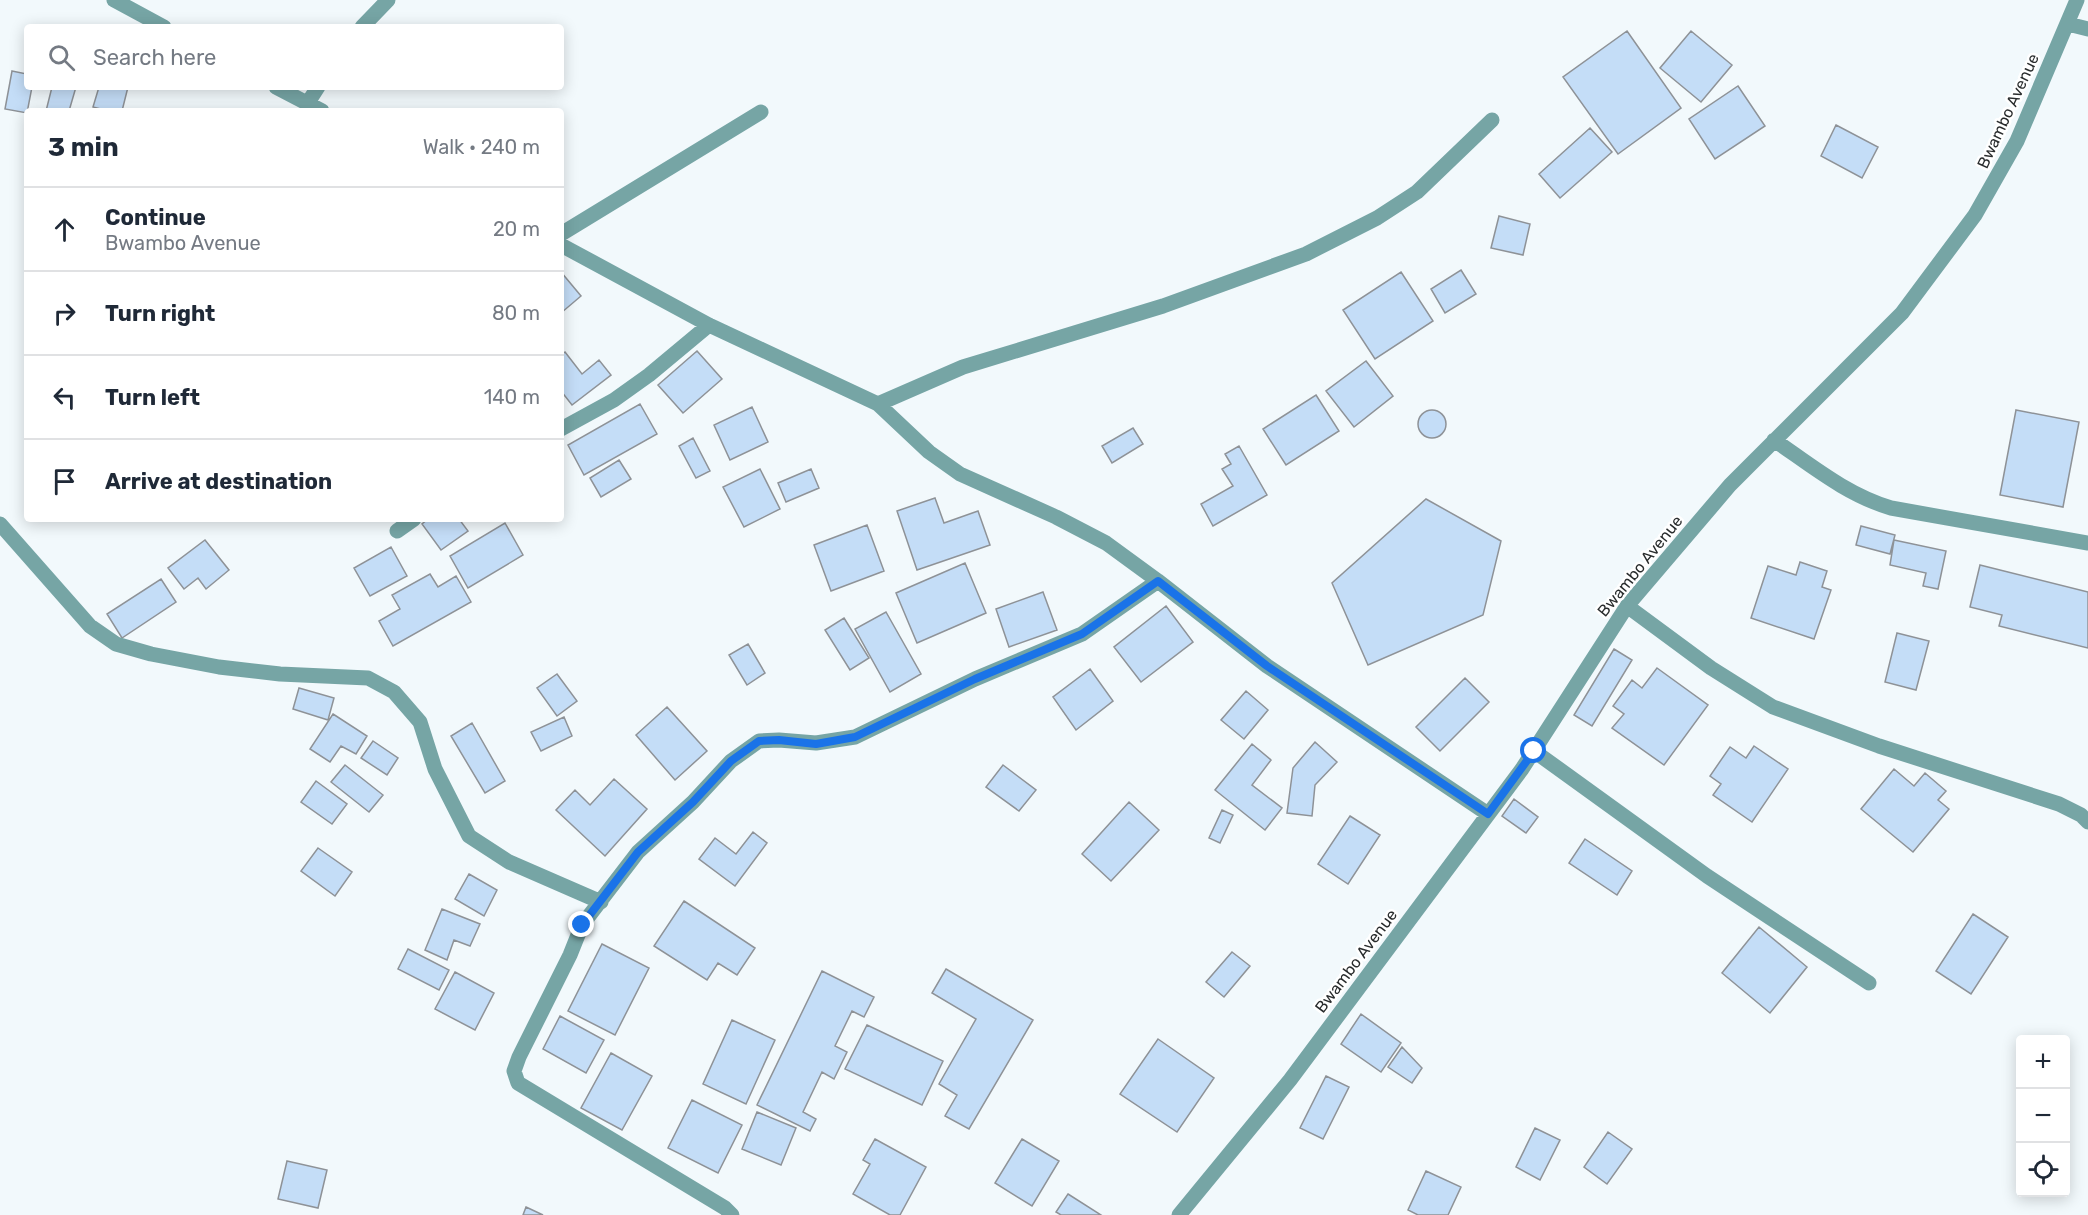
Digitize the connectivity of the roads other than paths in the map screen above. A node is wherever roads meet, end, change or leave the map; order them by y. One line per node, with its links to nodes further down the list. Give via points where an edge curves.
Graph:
1 (114, 0): 4 (street)
2 (388, 0): 5 (street)
3 (2077, 0): 6 (street, Bwambo Avenue)
4 (158, 24)
5 (365, 24)
6 (2068, 24): 7 (street); 19 (street, Bwambo Avenue, via 2017,141 1976,215 1902,313)
7 (2088, 28)
8 (281, 90): 10 (street)
9 (316, 90): 10 (street)
10 (307, 104): 11 (street)
11 (316, 108)
12 (761, 112): 14 (street)
13 (1492, 120): 17 (street, via 1417,192 1377,218 1306,254 1164,306 963,367)
14 (564, 232)
15 (564, 246): 16 (street)
16 (709, 325): 17 (street); 18 (street, via 614,400)
17 (878, 404): 24 (street, via 929,452 960,474 1096,538)
18 (564, 427)
19 (1774, 440): 23 (street, via 1867,501); 25 (street, Bwambo Avenue, via 1730,485)
20 (410, 522): 22 (street)
21 (0, 524): 29 (street, via 90,626 116,644 219,667 280,675 368,678 394,692 420,722 435,770 469,836 509,862)
22 (397, 531)
23 (2088, 543)
24 (1158, 581): 27 (street, via 1267,666); 29 (street, via 1082,634 975,679 855,737 816,744 759,741 731,761 638,852)
25 (1627, 606): 26 (street, Bwambo Avenue); 28 (street, via 1711,668 1773,707 2059,804)
26 (1534, 751): 27 (street, Bwambo Avenue); 30 (street, via 1707,876)
27 (1488, 814): 32 (street, Bwambo Avenue, via 1290,1080)
28 (2088, 822)
29 (601, 902): 31 (street, via 582,925 519,1058 514,1071 518,1083)
30 (1869, 983)
31 (732, 1215)
32 (1179, 1215)

